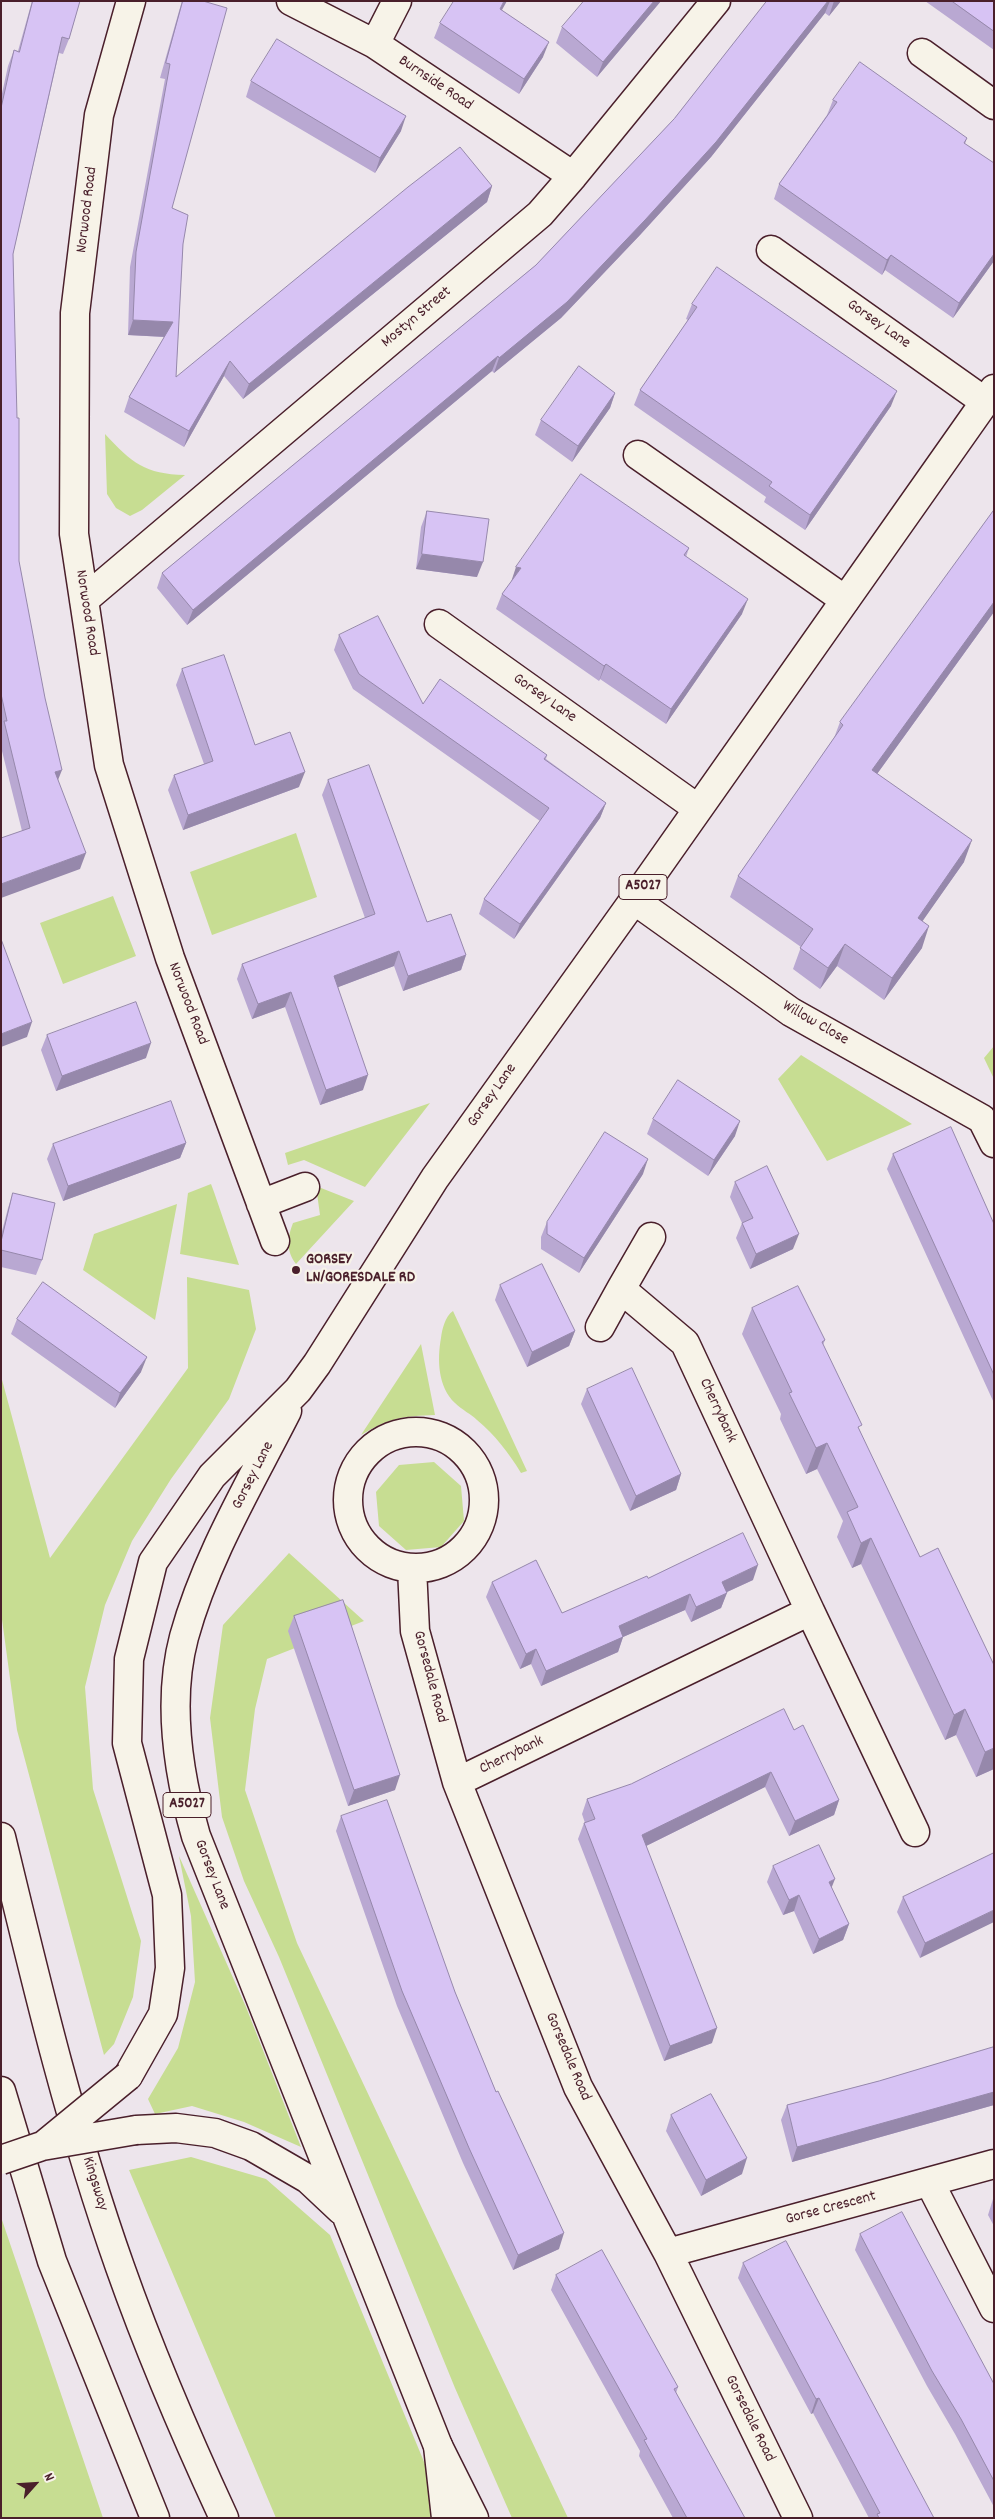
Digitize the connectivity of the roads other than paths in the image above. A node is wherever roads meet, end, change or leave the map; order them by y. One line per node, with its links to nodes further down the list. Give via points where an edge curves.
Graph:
1 (131, 1): 12 (main road, Norwood Road, via 99,115 75,313 74,534)
2 (291, 1): 5 (main road, Burnside Road)
3 (397, 1): 5 (main road)
4 (716, 1): 8 (main road, Mostyn Street)
5 (375, 44): 8 (main road, Burnside Road)
6 (922, 53): 7 (main road)
7 (994, 105)
8 (574, 176): 12 (main road, Mostyn Street, via 540,214)
9 (771, 250): 10 (main road, Gorsey Lane)
10 (989, 395): 13 (main road, Gorsey Lane / A5027)
11 (638, 455): 13 (main road)
12 (84, 600): 19 (main road, Norwood Road, via 109,765 170,958)
13 (845, 600): 15 (main road, Gorsey Lane / A5027)
14 (439, 624): 15 (main road, Gorsey Lane)
15 (697, 808): 16 (main road, Gorsey Lane / A5027)
16 (634, 900): 17 (main road, Willow Close, via 791,1012 982,1119); 24 (main road, Gorsey Lane / A5027, via 434,1178)
17 (994, 1143)
18 (305, 1187): 19 (main road)
19 (261, 1204): 21 (main road, Norwood Road)
20 (652, 1236): 22 (main road)
21 (275, 1241)
22 (621, 1289): 23 (main road); 26 (main road, Cherrybank, via 685,1343)
23 (600, 1327)
24 (298, 1390): 31 (main road, Gorsey Lane / A5027, bridge, via 212,1476 153,1562 129,1659 127,1743 167,1895 170,1968 163,2014 128,2076); 35 (main road, Gorsey Lane / A5027, via 202,1585 184,1638 177,1686 177,1738 183,1791 196,1836)
25 (412, 1568): 25 (main road, via 390,1563 372,1552 358,1535 350,1515 348,1494 354,1473 366,1454 382,1441 402,1433 424,1432 445,1438 476,1466 483,1486 484,1507 479,1527 468,1545 432,1566); 27 (main road, Gorsedale Road, via 416,1631)
26 (810, 1611): 27 (main road, Cherrybank); 28 (main road, Cherrybank)
27 (458, 1782): 36 (main road, Gorsedale Road, via 578,2088)
28 (915, 1832)
29 (1, 1837): 40 (main road, Kingsway, via 51,2045 120,2267)
30 (1, 2091): 39 (main road, via 52,2261)
31 (42, 2146): 32 (main road, bridge); 35 (main road, bridge, via 136,2130 176,2128 215,2134 251,2146 308,2179)
32 (1, 2160)
33 (994, 2164): 34 (main road, Gorse Crescent)
34 (930, 2183): 36 (main road, Gorse Crescent); 37 (main road)
35 (348, 2216): 38 (main road, Gorsey Lane)
36 (668, 2253): 43 (main road, Gorsedale Road)
37 (994, 2308)
38 (438, 2446): 41 (main road); 42 (main road)
39 (155, 2518)
40 (224, 2518)
41 (446, 2518)
42 (474, 2518)
43 (798, 2518)

